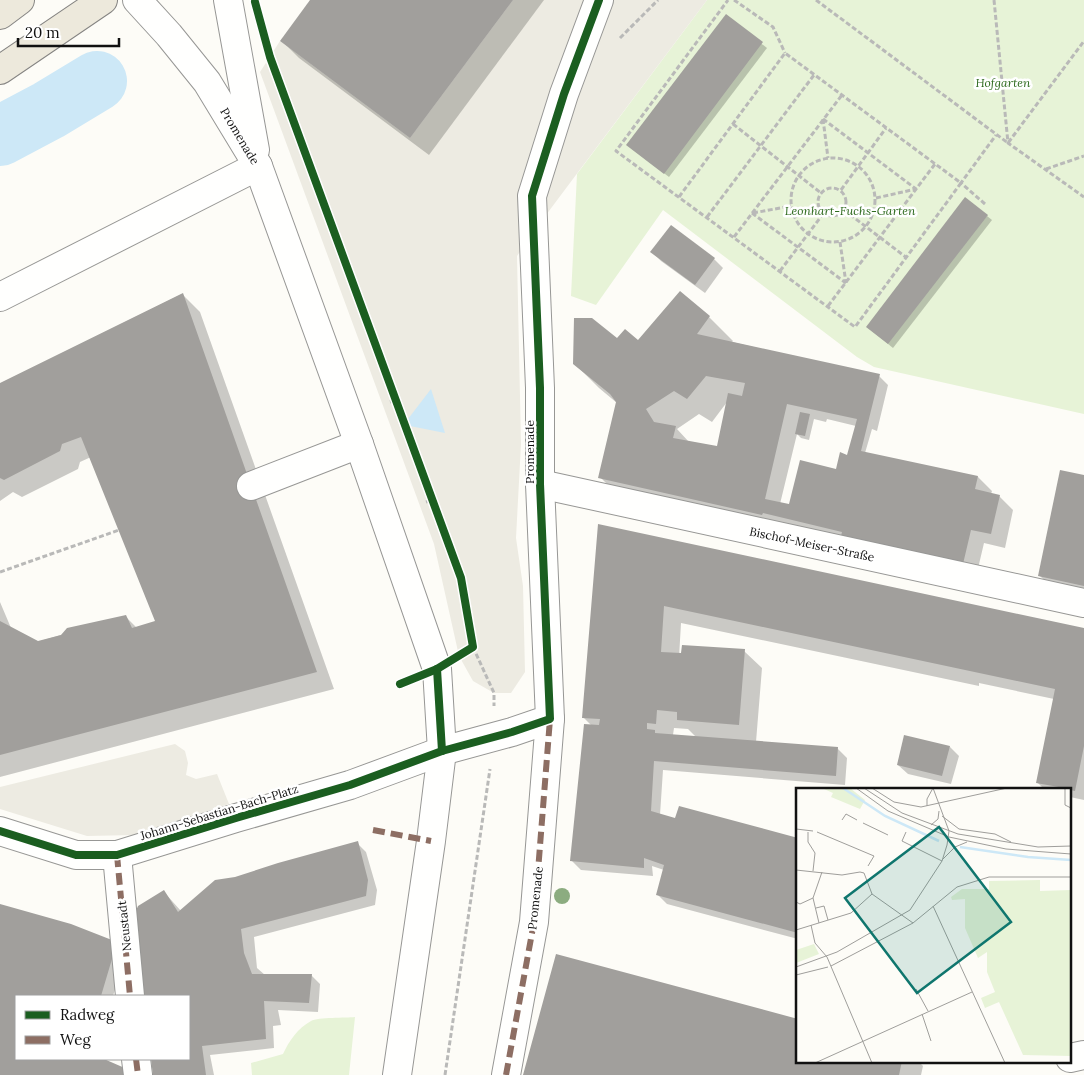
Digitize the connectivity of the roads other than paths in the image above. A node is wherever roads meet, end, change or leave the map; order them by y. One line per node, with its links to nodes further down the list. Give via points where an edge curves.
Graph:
1 (20, 0): 6 (main road)
2 (103, 0): 7 (main road)
3 (137, 0): 8 (street, Promenade, via 208,82)
4 (228, 0): 8 (street)
5 (599, 0): 11 (street, Promenade, via 564,94 532,196 540,388)
6 (0, 15)
7 (0, 70)
8 (258, 166): 9 (street); 10 (street, Promenade)
9 (0, 297)
10 (359, 444): 12 (street); 15 (street, Promenade, via 437,669)
11 (540, 484): 13 (street, Bischof-Meiser-Straße); 14 (street, Promenade)
12 (252, 486)
13 (1084, 603)
14 (550, 719): 15 (street); 22 (street, Promenade, via 534,922)
15 (442, 751): 17 (street, Johann-Sebastian-Bach-Platz, via 367,780); 21 (street, Promenade)
16 (0, 832): 17 (street, Johann-Sebastian-Bach-Platz, via 76,855)
17 (117, 855): 18 (street, Neustadt)
18 (130, 995)
19 (136, 1060): 20 (street)
20 (138, 1075)
21 (397, 1075)
22 (506, 1075)

